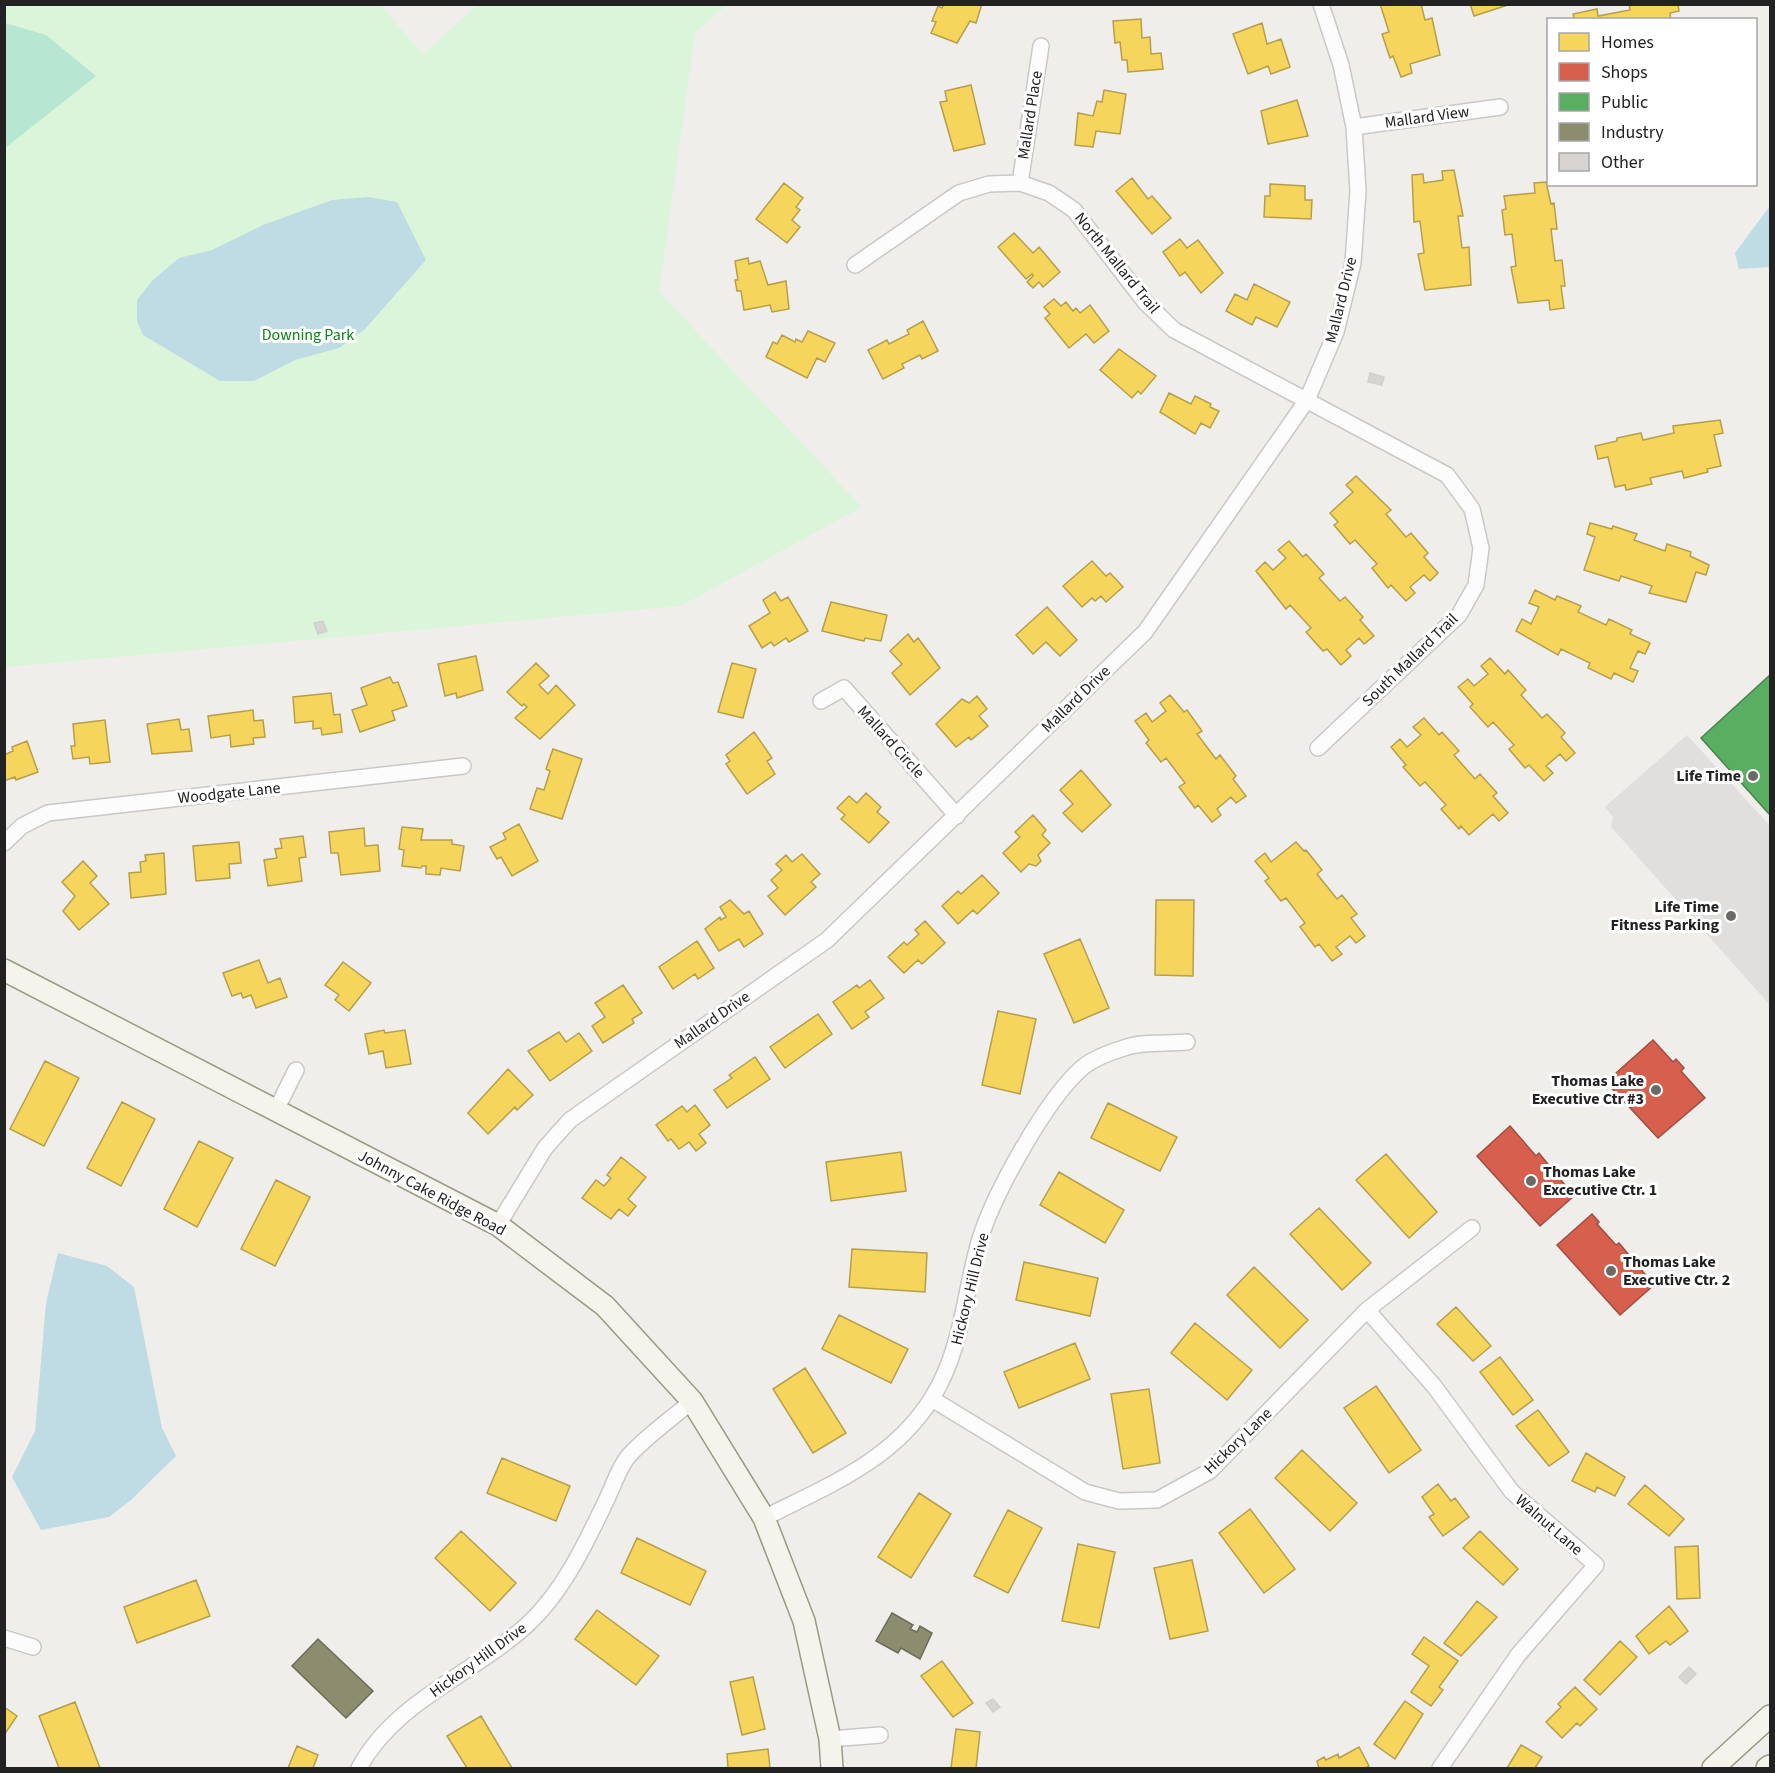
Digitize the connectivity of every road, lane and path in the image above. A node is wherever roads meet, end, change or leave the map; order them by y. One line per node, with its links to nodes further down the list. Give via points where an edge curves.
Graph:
1 (1321, 4): 4 (street, Mallard Drive, via 1341,65)
2 (1041, 46): 5 (street, Mallard Place)
3 (1500, 107): 4 (street, Mallard View)
4 (1354, 127): 7 (street, Mallard Drive, via 1358,191 1353,263 1336,333)
5 (1020, 183): 6 (street, via 989,184 958,193); 7 (street, North Mallard Trail, via 1049,193 1074,210 1145,302 1174,330)
6 (855, 265)
7 (1307, 400): 9 (street, South Mallard Trail, via 1447,475 1472,509 1481,548 1476,585 1459,615); 11 (street, Mallard Drive, via 1145,632)
8 (821, 701): 11 (street, Mallard Circle, via 844,688)
9 (1318, 748)
10 (463, 766): 12 (street, Woodgate Lane, via 48,813 22,826)
11 (957, 816): 17 (street, Mallard Drive, via 827,940 570,1120 545,1148)
12 (4, 843)
13 (4, 970): 16 (street, Johnny Cake Ridge Road)
14 (1187, 1042): 20 (street, Hickory Hill Drive, via 1126,1047 1085,1066 1058,1092 1009,1174 980,1241 956,1350)
15 (296, 1070): 16 (street)
16 (276, 1110): 17 (street, Johnny Cake Ridge Road)
17 (498, 1225): 21 (street, Johnny Cake Ridge Road, via 605,1306)
18 (1472, 1228): 19 (street, Hickory Lane)
19 (1367, 1310): 20 (street, Hickory Lane, via 1210,1471 1157,1500 1119,1501 1085,1492); 30 (street, Walnut Lane, via 1434,1386 1512,1492 1596,1565 1518,1655)
20 (932, 1398): 22 (street, Hickory Hill Drive, via 904,1435 869,1464)
21 (692, 1401): 22 (street, Johnny Cake Ridge Road); 28 (street, Hickory Hill Drive, via 627,1458 582,1552 528,1625 467,1672 407,1710 369,1749)
22 (764, 1518): 27 (street, Johnny Cake Ridge Road, via 804,1621)
23 (4, 1638): 24 (street)
24 (33, 1647)
25 (1770, 1716): 31 (street)
26 (879, 1735): 27 (street)
27 (830, 1739): 29 (street, Johnny Cake Ridge Road)
28 (359, 1768)
29 (832, 1768)
30 (1440, 1768)
31 (1713, 1768)

